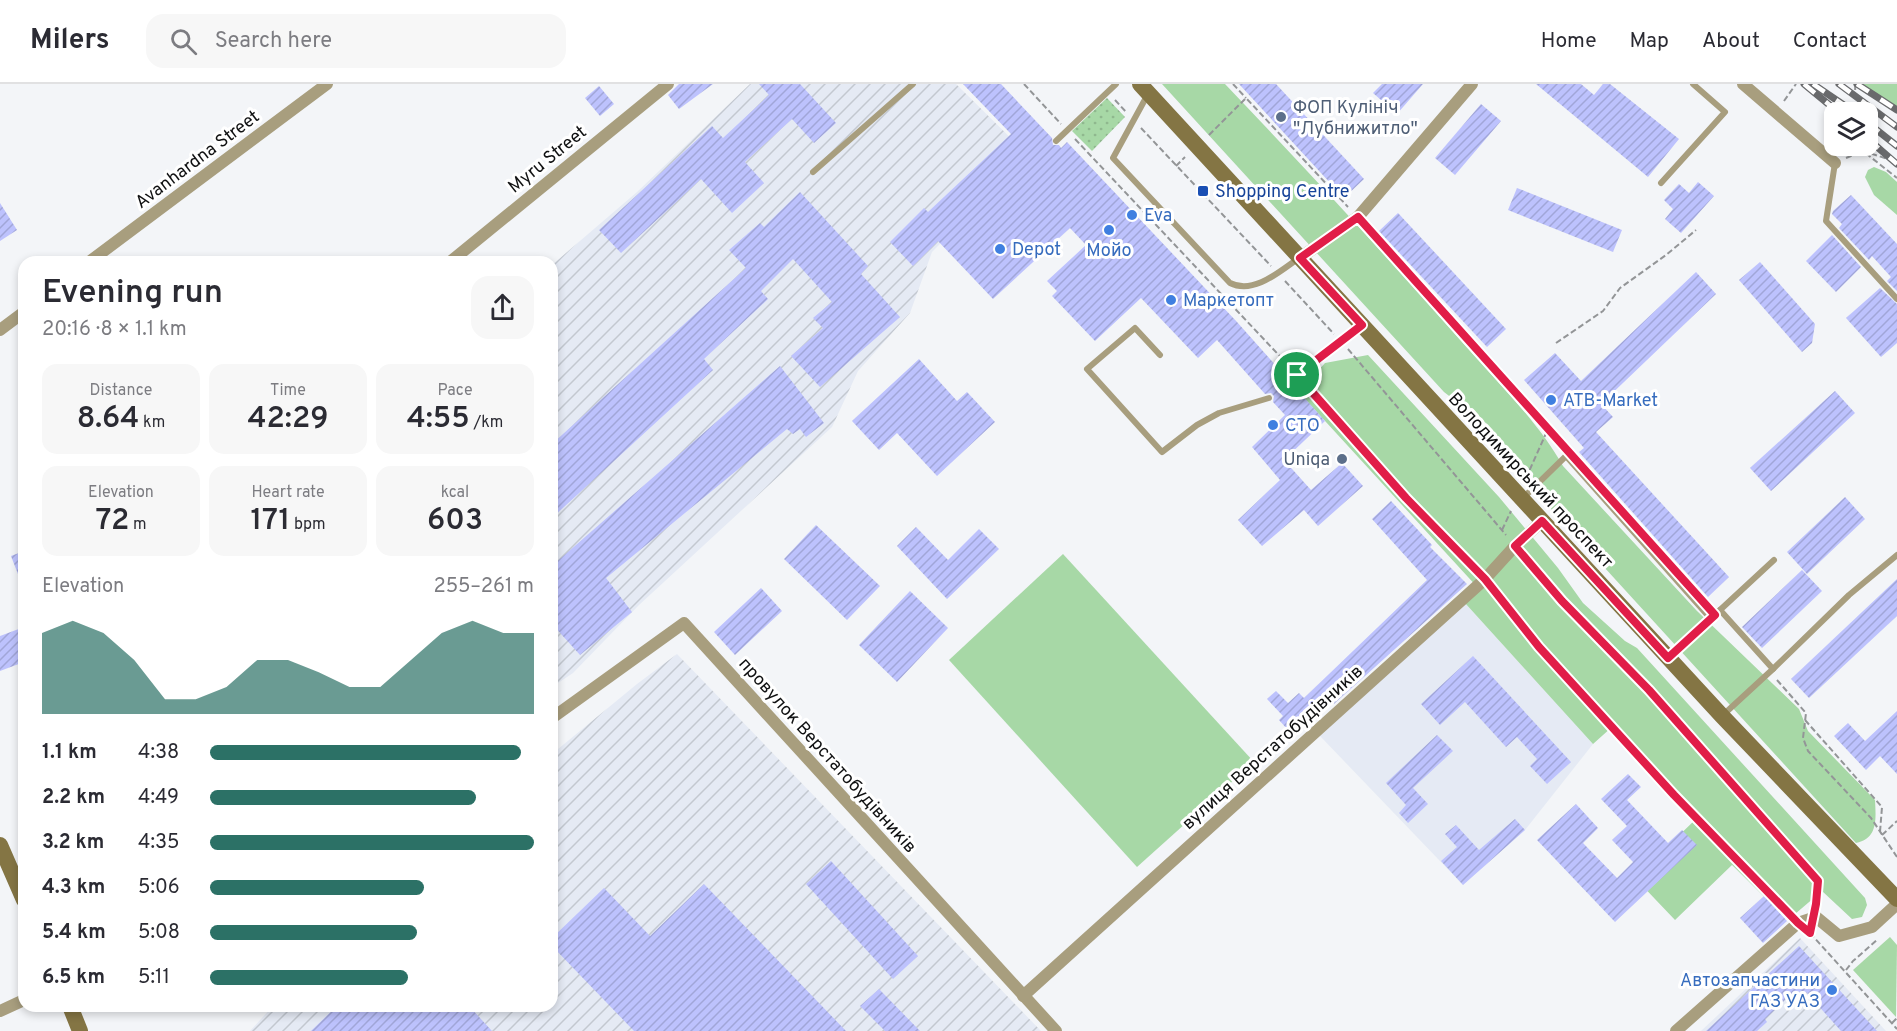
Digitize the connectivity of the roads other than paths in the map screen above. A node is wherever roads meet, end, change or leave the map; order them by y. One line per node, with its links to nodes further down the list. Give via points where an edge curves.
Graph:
1 (327, 84): 13 (street, Avanhardna Street)
2 (668, 84): 14 (street, Myru Street)
3 (913, 84): 11 (lane)
4 (1116, 84): 9 (lane)
5 (1472, 84): 15 (street, via 1358,217)
6 (1693, 84): 12 (lane, via 1725,112)
7 (1743, 84): 10 (street)
8 (1144, 88): 15 (main road, Володимирський проспект); 15 (lane, via 1113,158 1230,284 1245,288 1278,274)
9 (1056, 141)
10 (1835, 163): 16 (lane, via 1826,221)
11 (813, 172)
12 (1662, 183)
13 (98, 256)
14 (457, 256)
15 (1300, 258): 18 (main road, Володимирський проспект)
16 (1897, 299)
17 (18, 316): 19 (street)
18 (1362, 325): 21 (lane); 23 (main road, Володимирський проспект)
19 (0, 330)
20 (1160, 355): 22 (lane, via 1135,328 1087,369 1162,452 1219,413)
21 (1289, 381)
22 (1269, 398)
23 (1522, 499): 24 (main road, Володимирський проспект); 28 (lane, via 1566,456)
24 (1542, 521): 29 (main road, Володимирський проспект); 37 (street, вулиця Верстатобудівників, via 1485,579)
25 (1897, 555): 30 (lane, via 1849,595)
26 (1774, 560): 27 (lane)
27 (1720, 610): 28 (lane); 30 (lane)
28 (1711, 619): 29 (lane)
29 (1668, 658): 32 (main road, Володимирський проспект)
30 (1772, 670): 32 (lane)
31 (558, 714): 37 (street, провулок Верстатобудівників, via 684,623)
32 (1722, 716): 35 (main road, Володимирський проспект)
33 (0, 845): 34 (main road)
34 (18, 886)
35 (1897, 899)
36 (1897, 904): 43 (street, via 1872,927 1839,936 1816,916 1798,923)
37 (1023, 996): 42 (street, провулок Верстатобудівників)
38 (18, 1003): 39 (street)
39 (0, 1011)
40 (72, 1012): 41 (main road)
41 (80, 1031)
42 (1056, 1031)
43 (1676, 1031)

